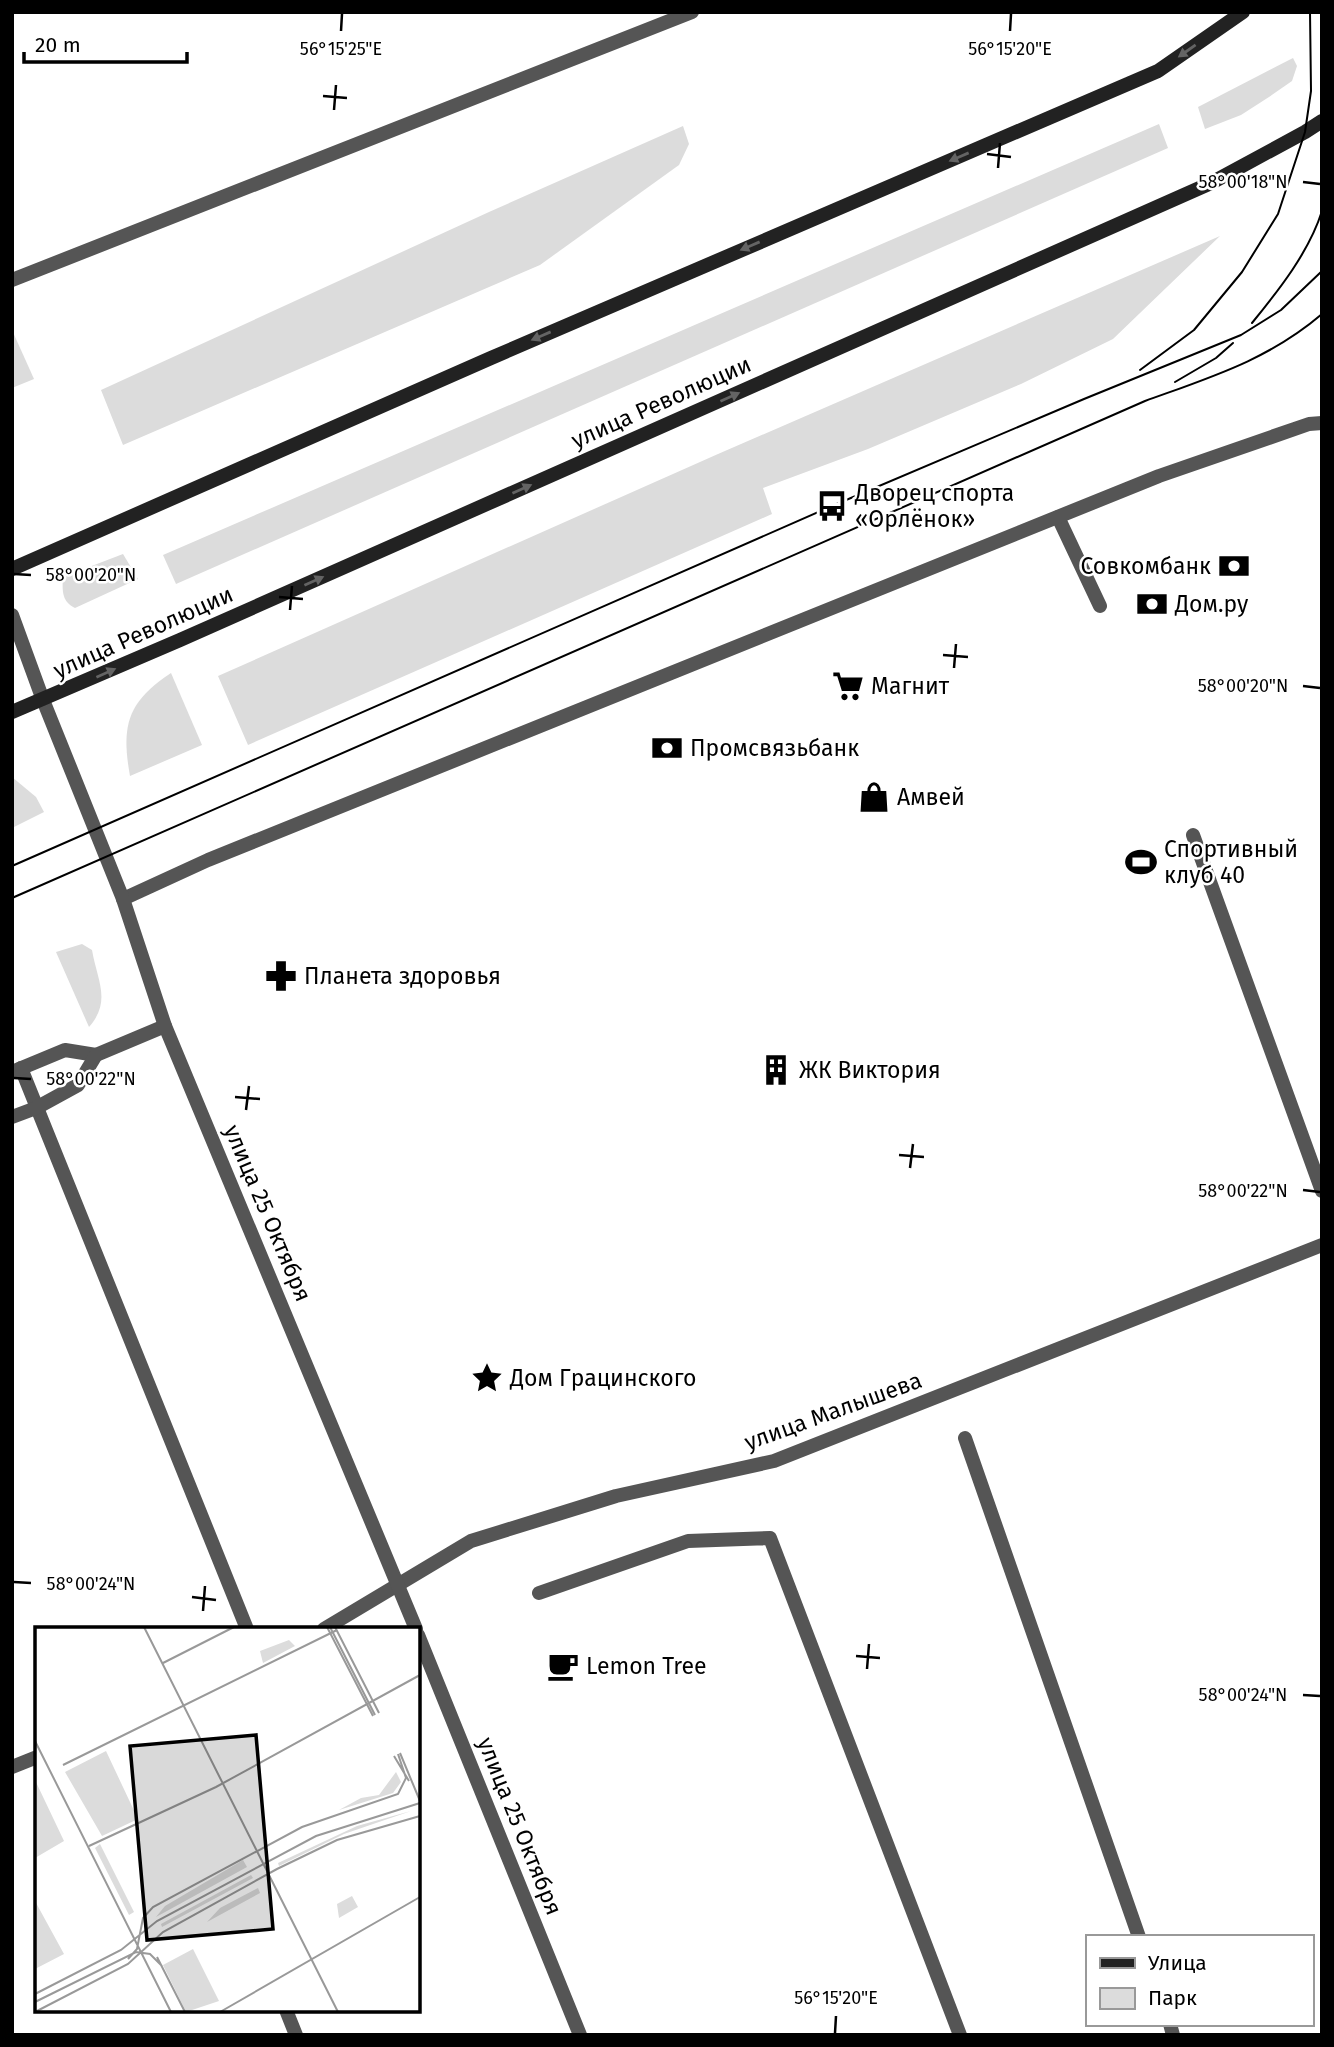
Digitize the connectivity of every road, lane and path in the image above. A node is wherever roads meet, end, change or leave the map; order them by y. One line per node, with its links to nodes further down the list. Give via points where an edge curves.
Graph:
1 (692, 12): 4 (street)
2 (1243, 12): 7 (main road, one-way to 7, via 1157,71)
3 (1322, 121): 10 (main road, улица Революции, one-way to 3, via 1211,183)
4 (12, 280)
5 (1322, 423): 6 (street, via 1159,476)
6 (1058, 517): 8 (street); 13 (street, via 208,860)
7 (12, 569)
8 (1100, 606)
9 (12, 615): 10 (street, улица 25 Октября)
10 (43, 700): 11 (main road, улица Революции); 13 (street, улица 25 Октября)
11 (12, 712)
12 (1193, 835): 19 (street)
13 (122, 899): 14 (street, улица 25 Октября)
14 (165, 1026): 15 (street); 22 (street, улица 25 Октября)
15 (96, 1055): 16 (street, via 65,1050); 17 (street, via 78,1085)
16 (17, 1070): 17 (street)
17 (36, 1108): 18 (street); 24 (street)
18 (12, 1117)
19 (1322, 1191)
20 (1322, 1245): 22 (street, улица Малышева, via 774,1461 616,1496 471,1541)
21 (965, 1438): 30 (street)
22 (397, 1584): 25 (street, улица Малышева); 26 (street, улица 25 Октября)
23 (539, 1593): 34 (street, via 688,1541 770,1538)
24 (246, 1627)
25 (327, 1627)
26 (415, 1627)
27 (420, 1640): 33 (street, улица 25 Октября)
28 (35, 1758): 29 (street)
29 (12, 1768)
30 (1138, 1935)
31 (287, 2012): 32 (street)
32 (296, 2035)
33 (579, 2035)
34 (960, 2035)

